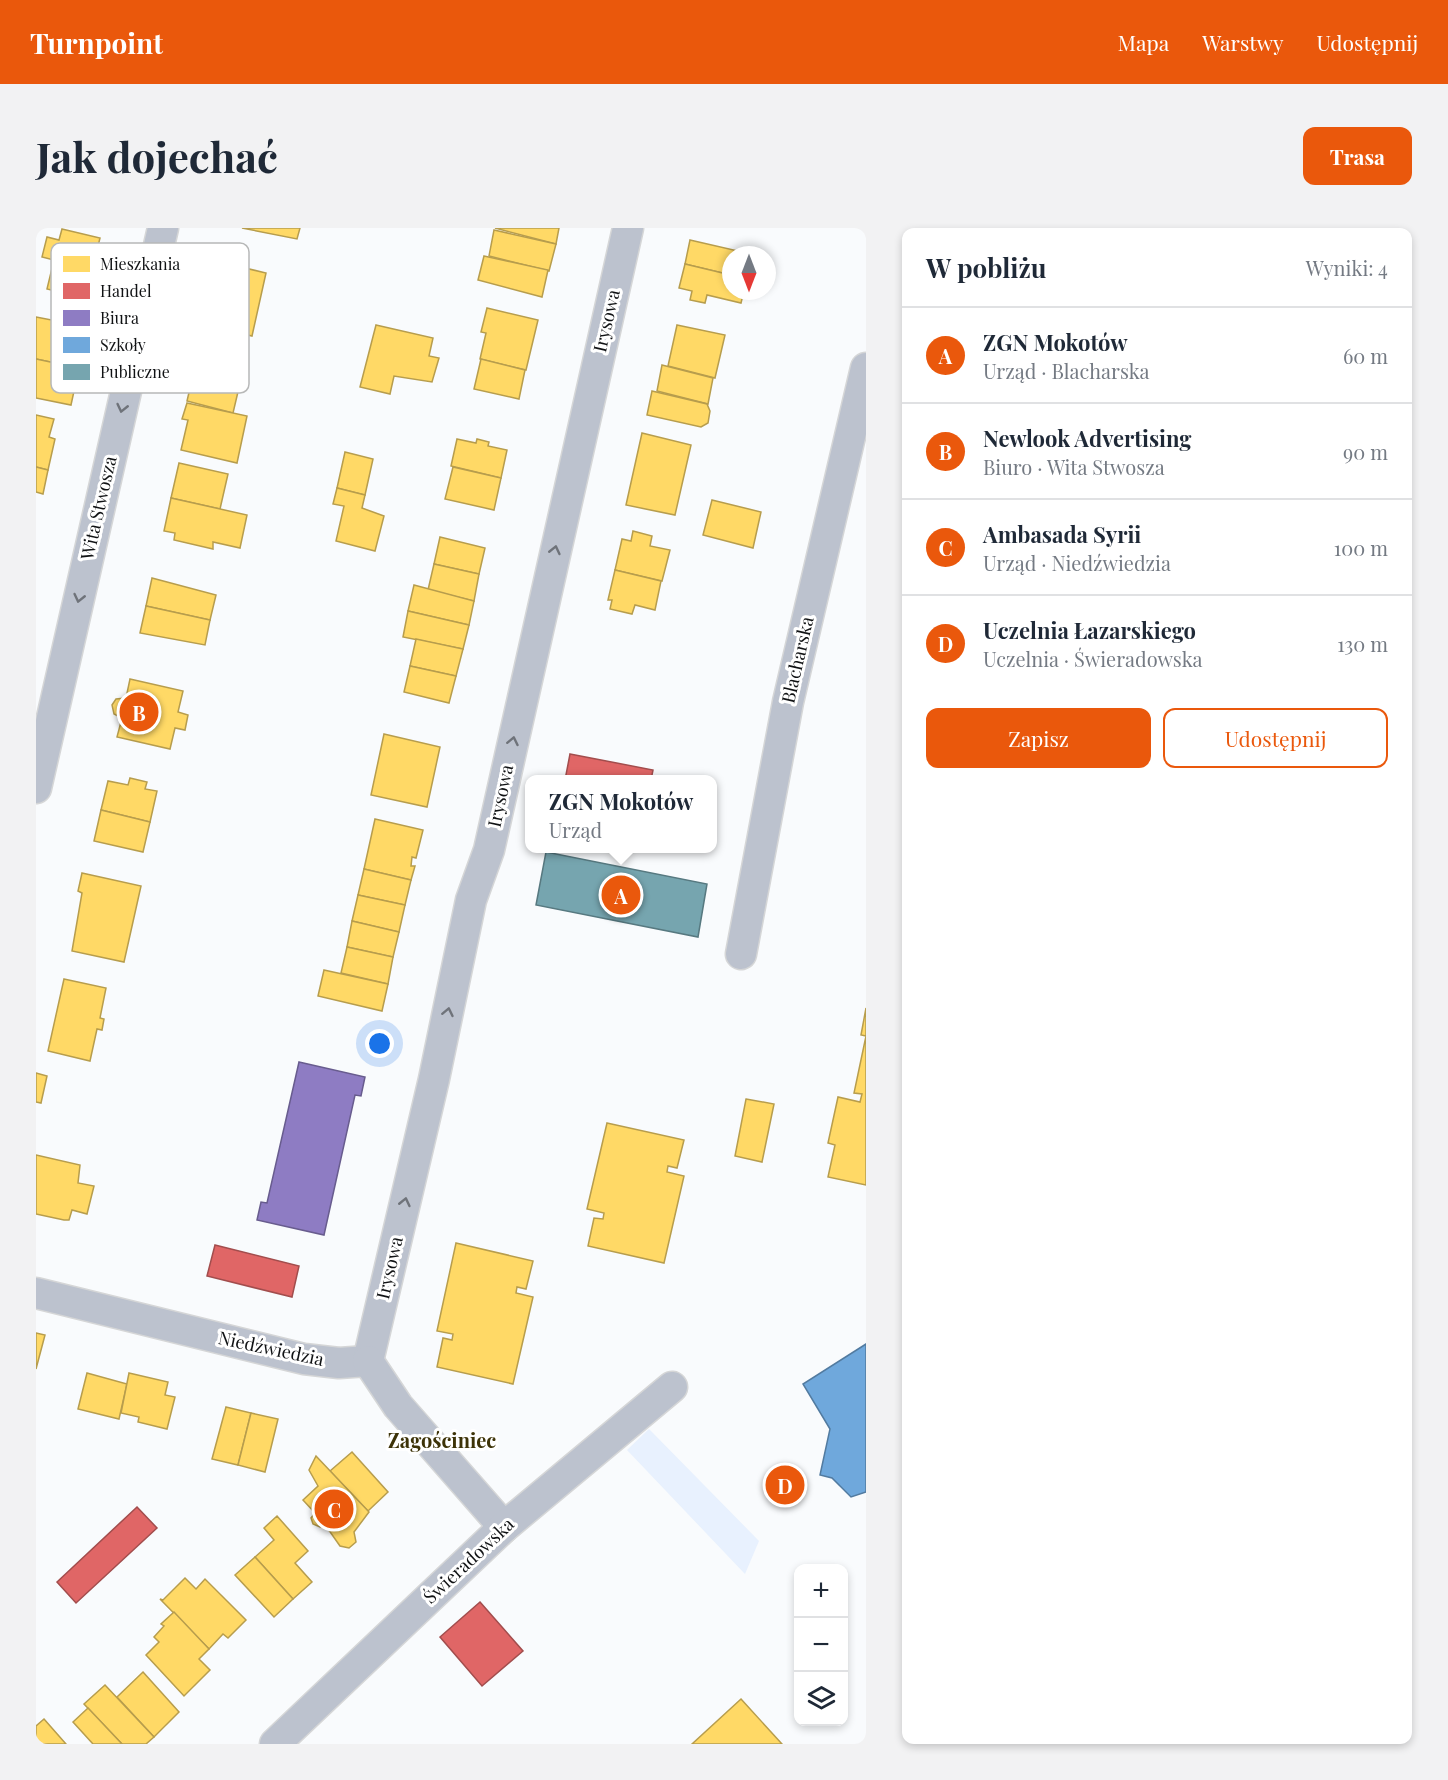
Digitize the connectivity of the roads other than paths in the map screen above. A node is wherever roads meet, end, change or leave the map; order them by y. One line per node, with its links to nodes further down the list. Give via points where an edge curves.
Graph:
1 (163, 228): 3 (street, Wita Stwosza, one-way to 3)
2 (628, 228): 9 (street, Irysowa, one-way to 2, via 471,900 489,850)
3 (160, 243)
4 (866, 368): 7 (street, Blacharska, via 788,702)
5 (126, 393): 6 (street, Wita Stwosza, one-way to 6)
6 (36, 788)
7 (741, 954)
8 (36, 1293): 9 (street, Niedźwiedzia, via 304,1359)
9 (368, 1361): 11 (street, via 398,1406)
10 (672, 1388): 11 (street, Świeradowska)
11 (504, 1527): 12 (street, Świeradowska)
12 (275, 1744)

